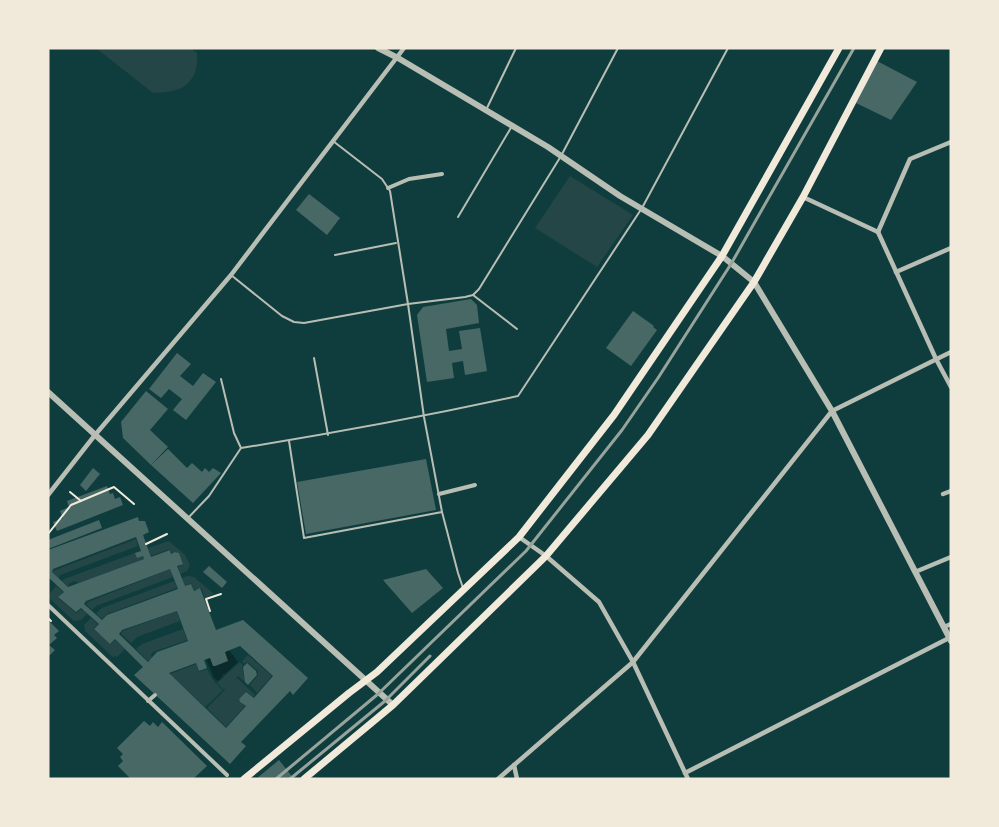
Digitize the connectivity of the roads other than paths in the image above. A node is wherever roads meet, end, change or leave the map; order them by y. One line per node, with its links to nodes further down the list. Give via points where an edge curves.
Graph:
1 (378, 48): 8 (street)
2 (404, 48): 8 (street)
3 (516, 48): 9 (lane)
4 (618, 48): 13 (lane)
5 (728, 48): 17 (lane)
6 (839, 48): 23 (main road)
7 (881, 48): 16 (main road)
8 (398, 58): 9 (street); 11 (street)
9 (485, 111): 10 (street)
10 (512, 126): 13 (street); 18 (lane)
11 (333, 141): 15 (lane); 25 (street)
12 (951, 142): 19 (street, via 910,159)
13 (561, 156): 17 (street); 27 (lane)
14 (442, 174): 15 (street, via 409,179)
15 (388, 188): 20 (lane)
16 (803, 198): 19 (street); 26 (main road)
17 (642, 208): 23 (street); 37 (lane, via 518,396)
18 (458, 217)
19 (878, 232): 24 (street)
20 (398, 243): 22 (lane); 28 (lane)
21 (951, 248): 24 (street)
22 (334, 255)
23 (722, 256): 26 (street); 49 (main road, via 614,416)
24 (896, 272): 32 (street)
25 (231, 275): 28 (lane, via 294,322); 38 (street)
26 (754, 282): 36 (street); 50 (main road, via 648,435)
27 (473, 295): 28 (lane); 29 (lane)
28 (408, 304): 37 (lane)
29 (517, 329)
30 (951, 352): 32 (street)
31 (314, 358): 39 (lane)
32 (936, 359): 34 (street); 36 (street)
33 (221, 379): 41 (lane)
34 (951, 387)
35 (48, 392): 38 (street)
36 (832, 411): 52 (street); 57 (street)
37 (424, 417): 39 (lane); 44 (lane)
38 (95, 435): 46 (street); 48 (street)
39 (328, 435): 40 (lane)
40 (289, 441): 41 (lane); 47 (lane, via 304,538)
41 (241, 448): 48 (lane, via 209,496)
42 (475, 485): 44 (street)
43 (951, 491): 45 (street)
44 (439, 494): 47 (lane)
45 (943, 494)
46 (48, 495)
47 (442, 512): 53 (lane)
48 (187, 519): 58 (street)
49 (519, 537): 50 (street); 53 (main road)
50 (546, 556): 57 (street, via 599,602); 61 (main road)
51 (951, 557): 52 (street)
52 (915, 572): 55 (street)
53 (464, 590): 58 (main road)
54 (48, 605): 60 (street)
55 (948, 626): 56 (street)
56 (950, 639): 63 (street)
57 (633, 662): 62 (street); 63 (street)
58 (365, 681): 61 (street); 65 (main road)
59 (155, 695): 60 (street)
60 (148, 702): 64 (street)
61 (393, 705): 66 (main road)
62 (514, 765): 67 (street); 68 (street)
63 (685, 773): 69 (street)
64 (227, 775)
65 (244, 779)
66 (304, 779)
67 (498, 779)
68 (518, 779)
69 (688, 779)

